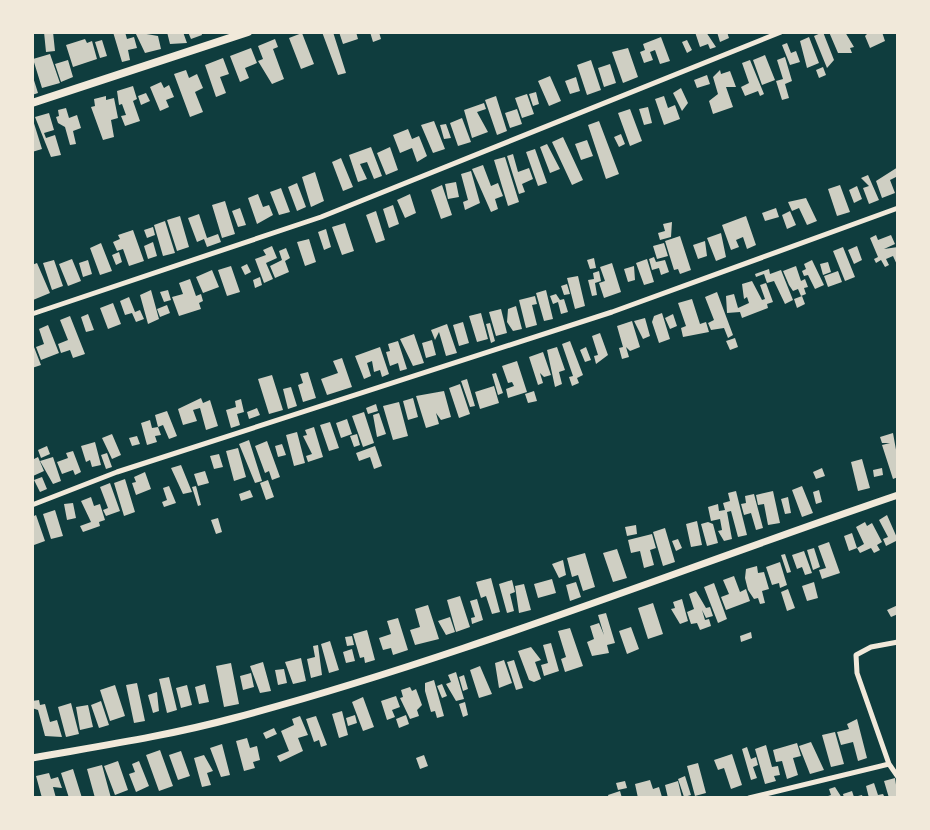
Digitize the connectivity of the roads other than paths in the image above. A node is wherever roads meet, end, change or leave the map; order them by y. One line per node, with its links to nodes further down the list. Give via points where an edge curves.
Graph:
1 (248, 32): 3 (main road)
2 (781, 32): 5 (street, via 321,217)
3 (32, 103)
4 (898, 208): 7 (street, via 612,312 117,472)
5 (32, 314)
6 (898, 495): 9 (street, via 621,595 310,697 140,740)
7 (32, 505)
8 (898, 642): 10 (street, via 856,655 857,673)
9 (32, 758)
10 (889, 764): 11 (street); 12 (street)
11 (898, 777)
12 (749, 798)

